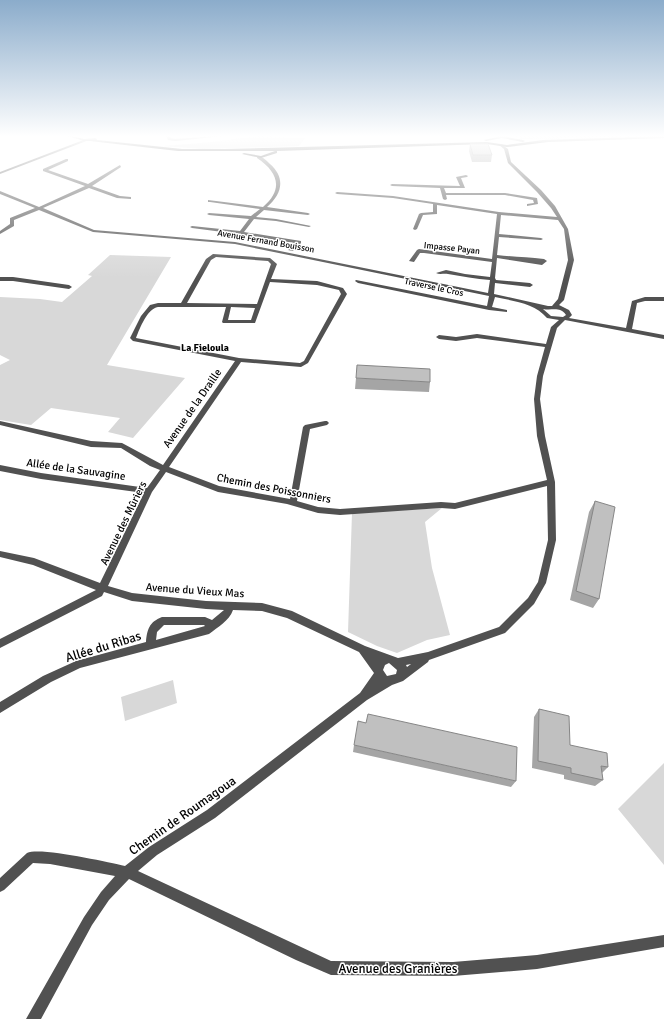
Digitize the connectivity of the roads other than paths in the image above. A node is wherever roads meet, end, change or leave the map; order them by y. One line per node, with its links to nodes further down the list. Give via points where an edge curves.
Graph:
1 (80, 184): 7 (street)
2 (95, 184): 7 (street)
3 (278, 184): 17 (street, via 276,196)
4 (461, 184): 8 (street, via 463,187)
5 (532, 184): 22 (street)
6 (392, 185): 8 (street)
7 (89, 187): 12 (street, via 118,198); 18 (street)
8 (442, 187): 11 (street)
9 (0, 192): 18 (street, Avenue Fernand Bouisson)
10 (337, 193): 14 (street, via 374,194)
11 (445, 194): 15 (street); 16 (street, via 513,194 535,199 536,204)
12 (129, 198)
13 (210, 201): 17 (street)
14 (436, 204): 15 (street); 26 (street, via 435,213 421,214)
15 (446, 205): 19 (street)
16 (529, 205)
17 (263, 207): 21 (street); 23 (street)
18 (38, 208): 27 (street, via 12,219 12,225); 31 (street, Avenue Fernand Bouisson, via 93,231)
19 (500, 213): 22 (street); 29 (street)
20 (209, 214): 23 (street)
21 (308, 214)
22 (557, 217): 49 (street, via 568,235 571,260)
23 (252, 218): 24 (street); 28 (street)
24 (309, 226)
25 (192, 227): 28 (street)
26 (414, 229)
27 (0, 233)
28 (242, 233): 31 (street); 32 (street, via 299,242)
29 (497, 235): 30 (street); 33 (street)
30 (541, 239)
31 (235, 243): 36 (street, Avenue Fernand Bouisson)
32 (292, 250)
33 (495, 259): 34 (street, Impasse Payan); 35 (street, Impasse Payan, via 420,251); 41 (street)
34 (521, 259)
35 (412, 261)
36 (385, 273): 44 (street); 47 (street, Avenue Fernand Bouisson)
37 (439, 273): 41 (street)
38 (518, 275): 43 (street)
39 (0, 279): 46 (street)
40 (268, 280): 50 (street, via 274,264 270,260 215,256 209,259); 52 (street); 63 (street, Avenue de la Draille, via 322,284 341,289 344,294 306,362 301,365)
41 (494, 280): 43 (street); 47 (street)
42 (358, 281): 44 (street, Traverse le Cros)
43 (517, 283): 45 (street)
44 (376, 285): 54 (street, Traverse le Cros)
45 (530, 285)
46 (69, 287)
47 (492, 296): 54 (street); 56 (street, Avenue Fernand Bouisson, via 532,304)
48 (664, 299): 59 (street, via 634,302)
49 (561, 300): 53 (street); 57 (street)
50 (183, 304): 51 (street, Avenue de la Draille); 63 (street, Avenue de la Draille, via 152,305 133,338)
51 (229, 305): 52 (street, Avenue de la Draille); 52 (street, via 225,322 253,322)
52 (258, 306)
53 (555, 306): 56 (street); 57 (street)
54 (489, 308): 55 (street, Traverse le Cros)
55 (505, 311)
56 (547, 312): 57 (street); 58 (street)
57 (565, 315): 58 (street); 59 (street)
58 (554, 327): 62 (street)
59 (628, 330): 61 (street)
60 (439, 337): 62 (street, via 456,339 477,336)
61 (664, 337)
62 (549, 346): 68 (street, via 540,376 537,399 541,436)
63 (239, 360): 67 (street, Avenue de la Draille)
64 (0, 423): 67 (street, Chemin des Poissonniers, via 91,444 122,446)
65 (324, 423): 70 (street, via 307,427)
66 (0, 468): 69 (street, Allée de la Sauvagine)
67 (163, 468): 69 (street, Avenue des Mûriers); 70 (street, Chemin des Poissonniers, via 223,491)
68 (551, 482): 70 (street, Chemin des Poissonniers, via 455,506 340,512 318,510); 78 (street, via 552,540 542,583 531,601 502,630)
69 (149, 491): 72 (street, Avenue des Mûriers)
70 (293, 502)
71 (0, 554): 72 (street, Avenue du Vieux Mas, via 34,562)
72 (102, 588): 73 (street, Avenue du Vieux Mas, via 154,601); 75 (street, via 92,598)
73 (231, 605): 74 (street, via 227,614); 77 (street, Avenue du Vieux Mas, via 278,610)
74 (214, 626): 76 (street, Allée du Ribas, via 206,631); 76 (street, Allée du Ribas, via 205,621 162,621 152,630)
75 (0, 644)
76 (151, 645): 84 (street, Allée du Ribas, via 79,664 47,679)
77 (362, 649): 79 (street, Avenue du Vieux Mas); 80 (street, Avenue du Vieux Mas)
78 (428, 656): 79 (street); 81 (street)
79 (393, 661): 80 (street, via 382,662); 81 (street, via 402,668)
80 (379, 672): 82 (street); 83 (street, Chemin de Roumagoua)
81 (402, 676): 82 (street, via 396,681)
82 (388, 682): 83 (street, Chemin de Roumagoua)
83 (363, 697): 85 (street, Chemin de Roumagoua, via 211,814 153,851)
84 (0, 708)
85 (127, 872): 86 (street, Chemin de Roumagoua, via 31,857); 87 (street, Avenue des Granières, via 331,968 461,969 537,962); 88 (street, via 105,896 88,921)
86 (0, 886)
87 (664, 941)
88 (33, 1019)

